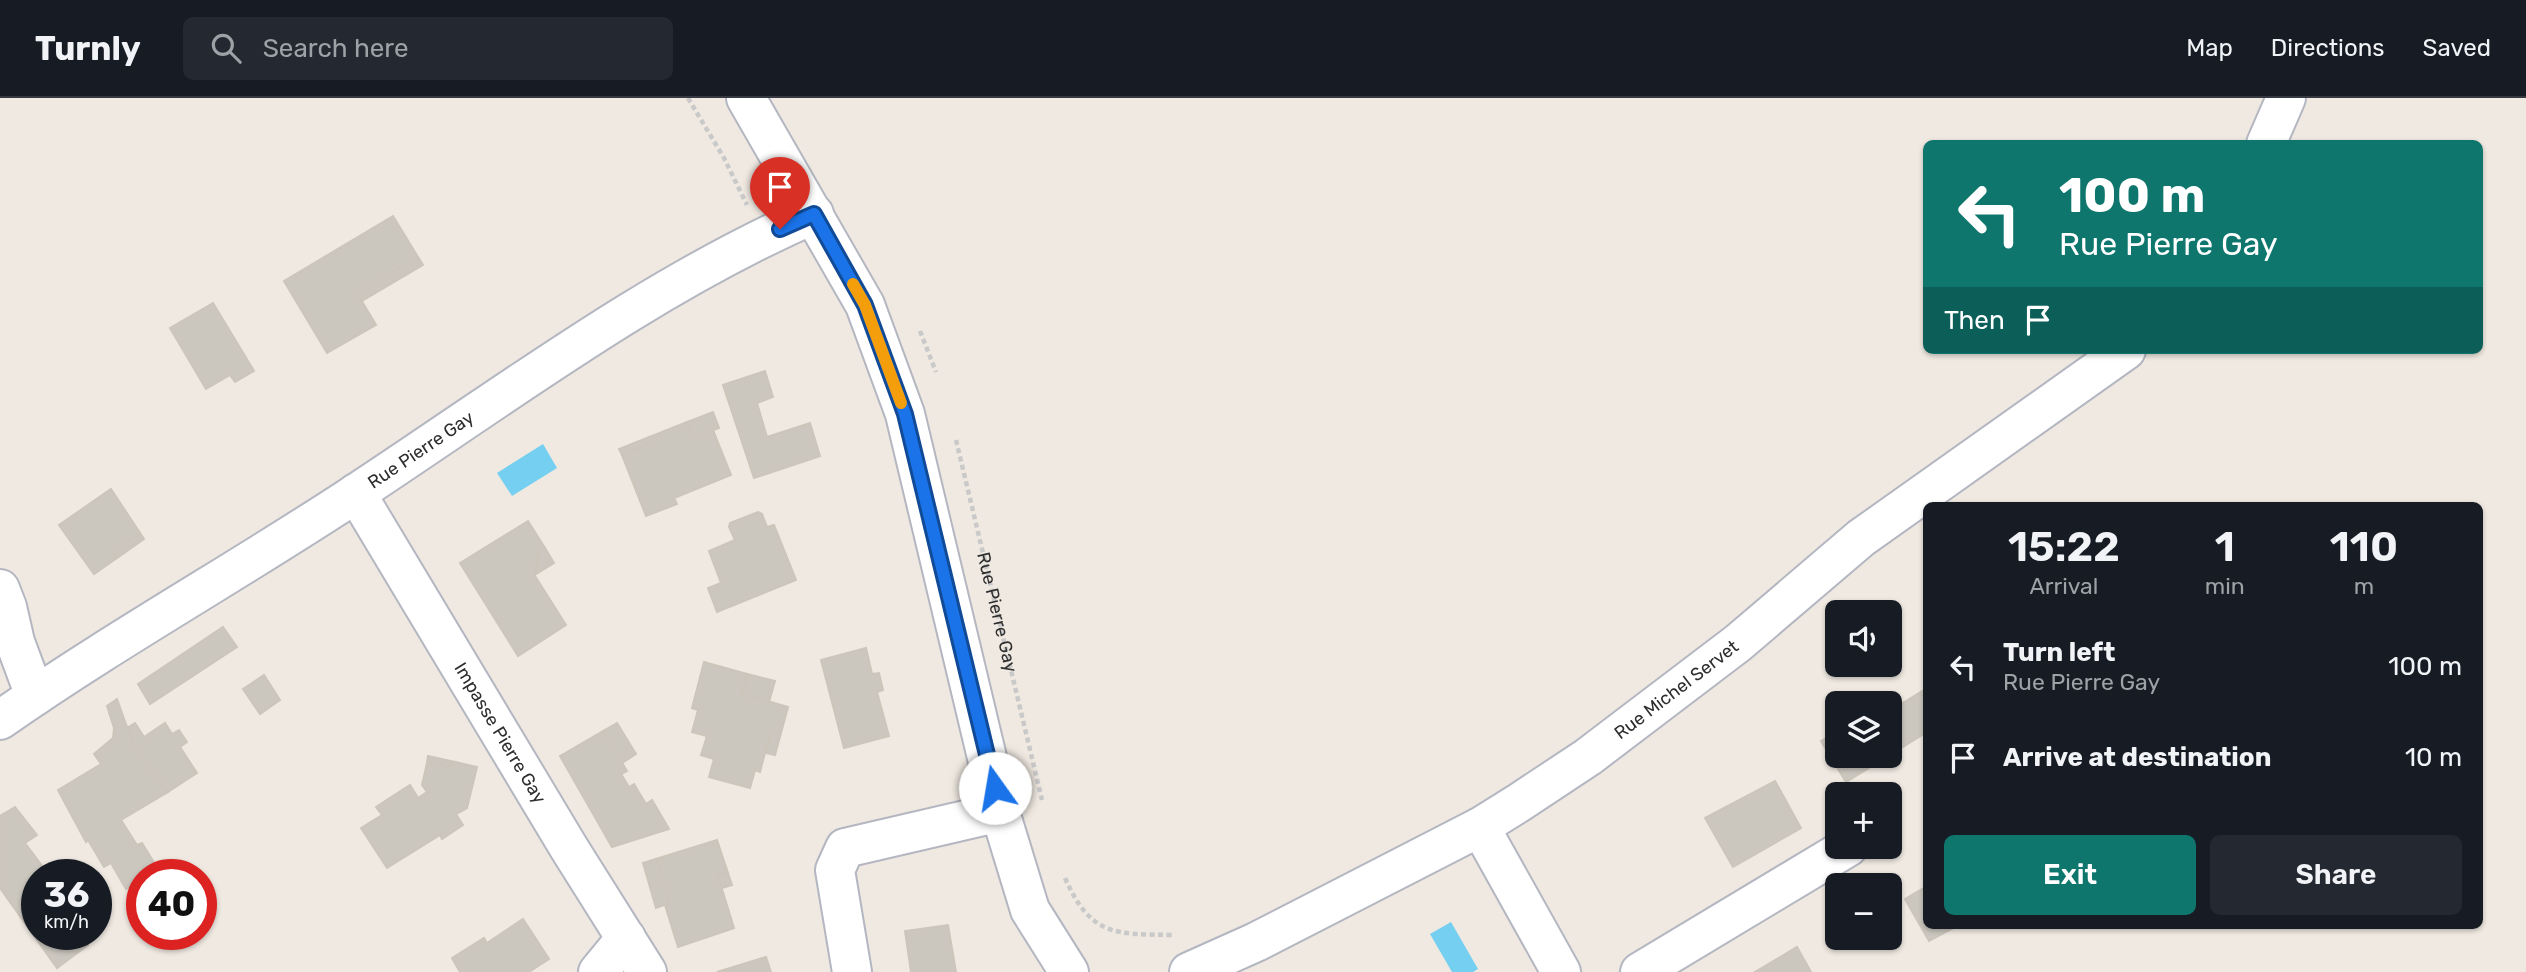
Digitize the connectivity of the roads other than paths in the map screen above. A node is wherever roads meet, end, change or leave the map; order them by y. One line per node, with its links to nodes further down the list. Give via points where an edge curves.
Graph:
1 (746, 98): 4 (street)
2 (2286, 98): 3 (street)
3 (2268, 140)
4 (814, 214): 6 (street, Rue Pierre Gay, via 680,281 589,336); 10 (street, via 865,305 905,414)
5 (2120, 354): 11 (street, Rue Michel Servet, via 1861,538 1738,643 1588,757)
6 (356, 493): 8 (street, Rue Pierre Gay); 13 (street, Impasse Pierre Gay)
7 (0, 589): 8 (street)
8 (35, 696): 9 (street, Rue Pierre Gay)
9 (0, 720)
10 (1000, 812): 16 (street, via 845,848 835,870); 17 (street, via 1030,910)
11 (1480, 827): 20 (street, Rue Michel Servet); 21 (street)
12 (1828, 859): 22 (street)
13 (626, 938): 14 (street); 15 (street, Impasse Pierre Gay)
14 (598, 972)
15 (647, 972)
16 (852, 972)
17 (1069, 972)
18 (1078, 972): 19 (street)
19 (1100, 972)
20 (1189, 972)
21 (1560, 972)
22 (1640, 972)

